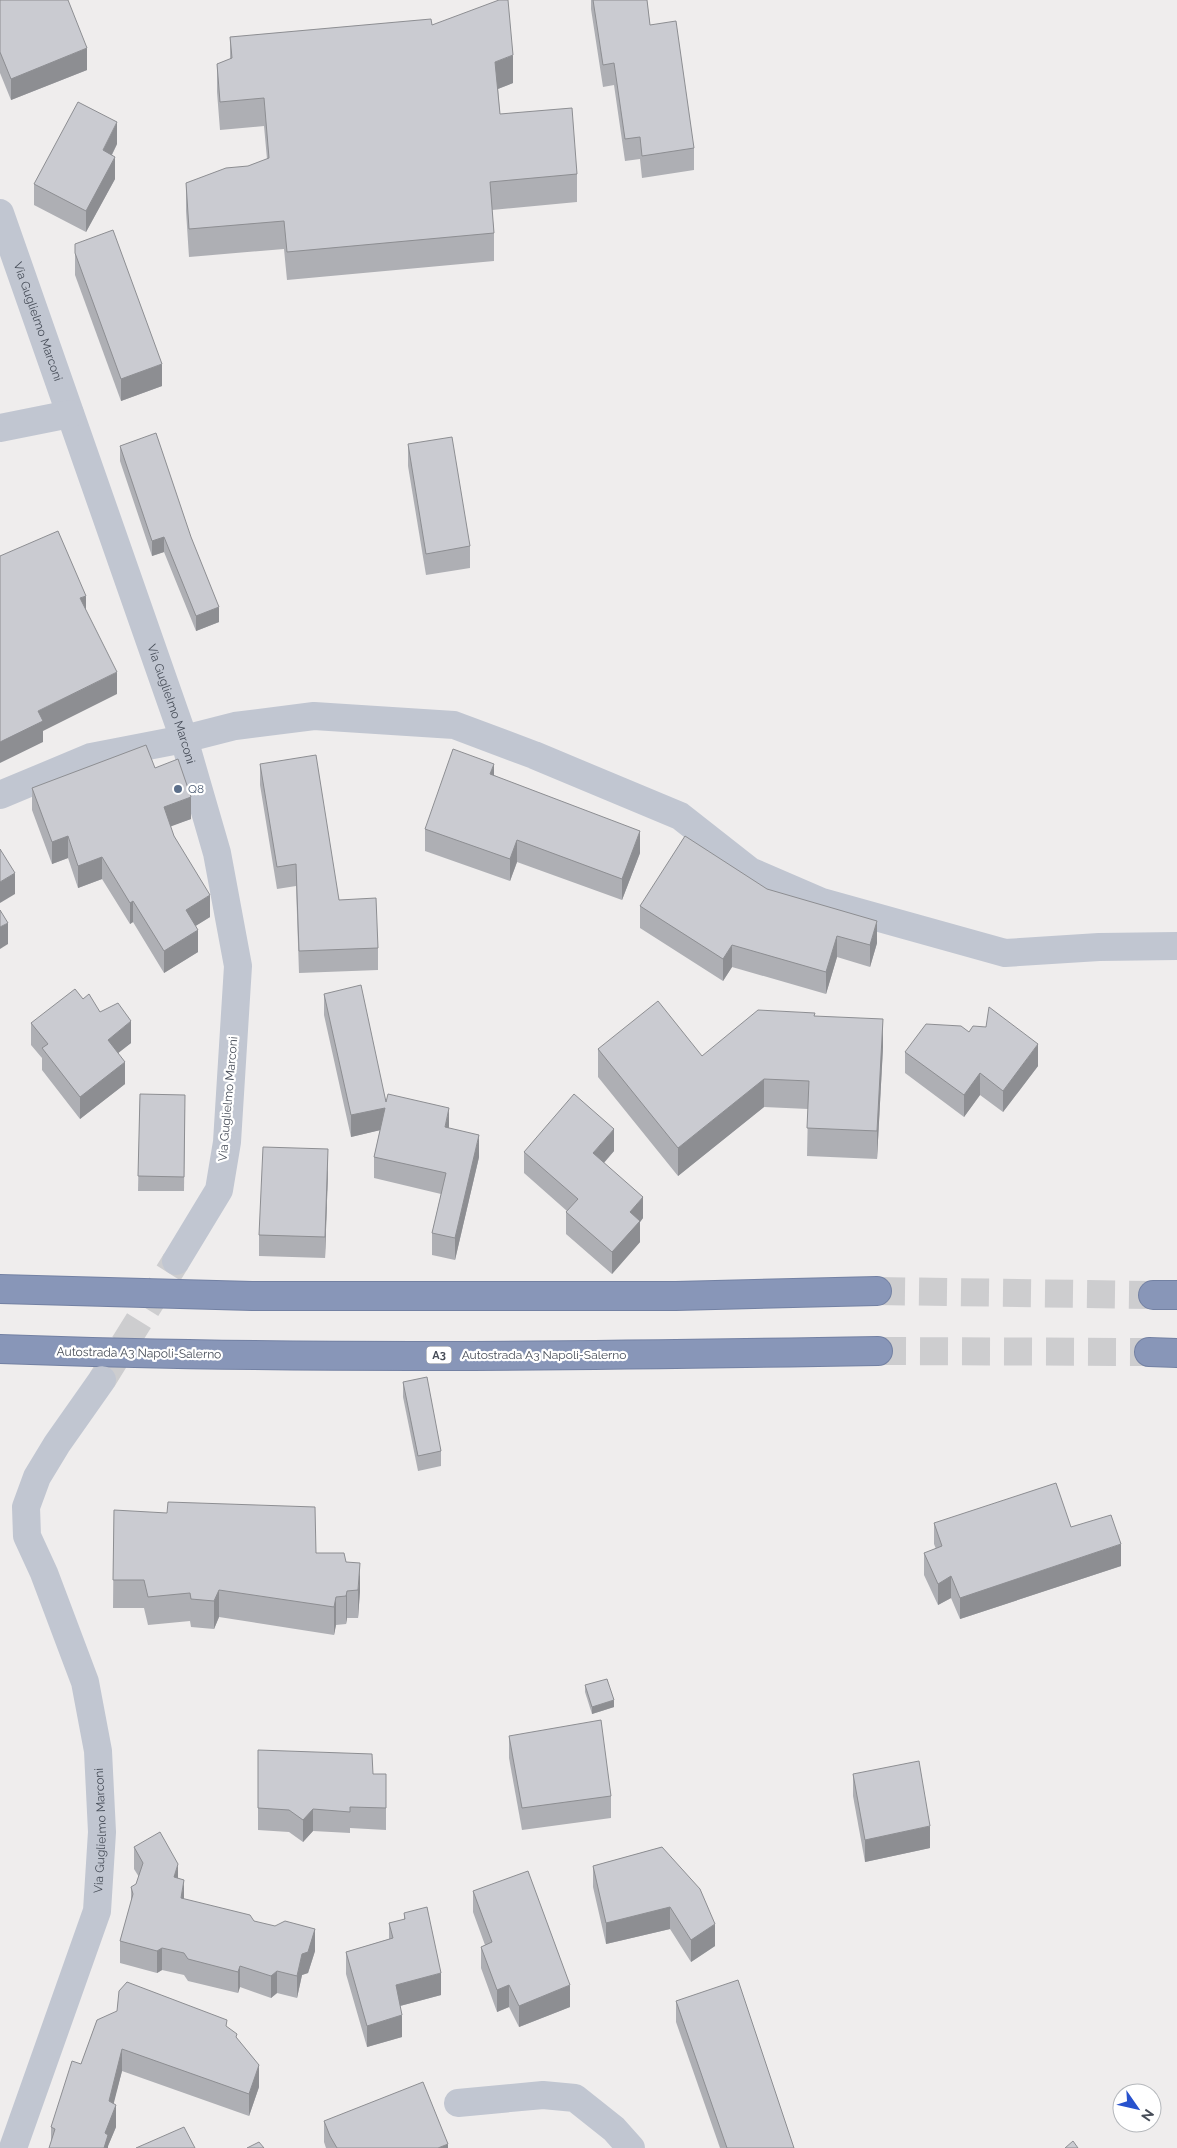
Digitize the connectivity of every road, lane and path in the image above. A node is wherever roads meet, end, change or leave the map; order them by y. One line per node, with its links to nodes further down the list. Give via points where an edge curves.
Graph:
1 (0, 213): 2 (street, Via Guglielmo Marconi)
2 (70, 414): 3 (street); 4 (street, Via Guglielmo Marconi)
3 (0, 428)
4 (184, 739): 5 (street, via 91,757); 6 (street, via 235,726 314,716 454,725 680,816 750,871 822,902 1005,953 1099,946); 7 (street, Via Guglielmo Marconi, via 217,853 238,966 227,1142 219,1190)
5 (0, 795)
6 (1177, 946)
7 (176, 1261)
8 (0, 1289): 9 (highway, via 252,1296 676,1296)
9 (877, 1291)
10 (0, 1349): 11 (highway, Autostrada A3 Napoli-Salerno / A3, via 244,1356)
11 (878, 1351)
12 (1149, 1352): 13 (highway)
13 (1177, 1353)
14 (102, 1380): 16 (street, Via Guglielmo Marconi, via 37,1477 26,1507 27,1536 85,1682 98,1751 102,1832 97,1911)
15 (458, 2103): 17 (street, via 543,2095 575,2098 614,2129)
16 (13, 2148)
17 (631, 2148)

